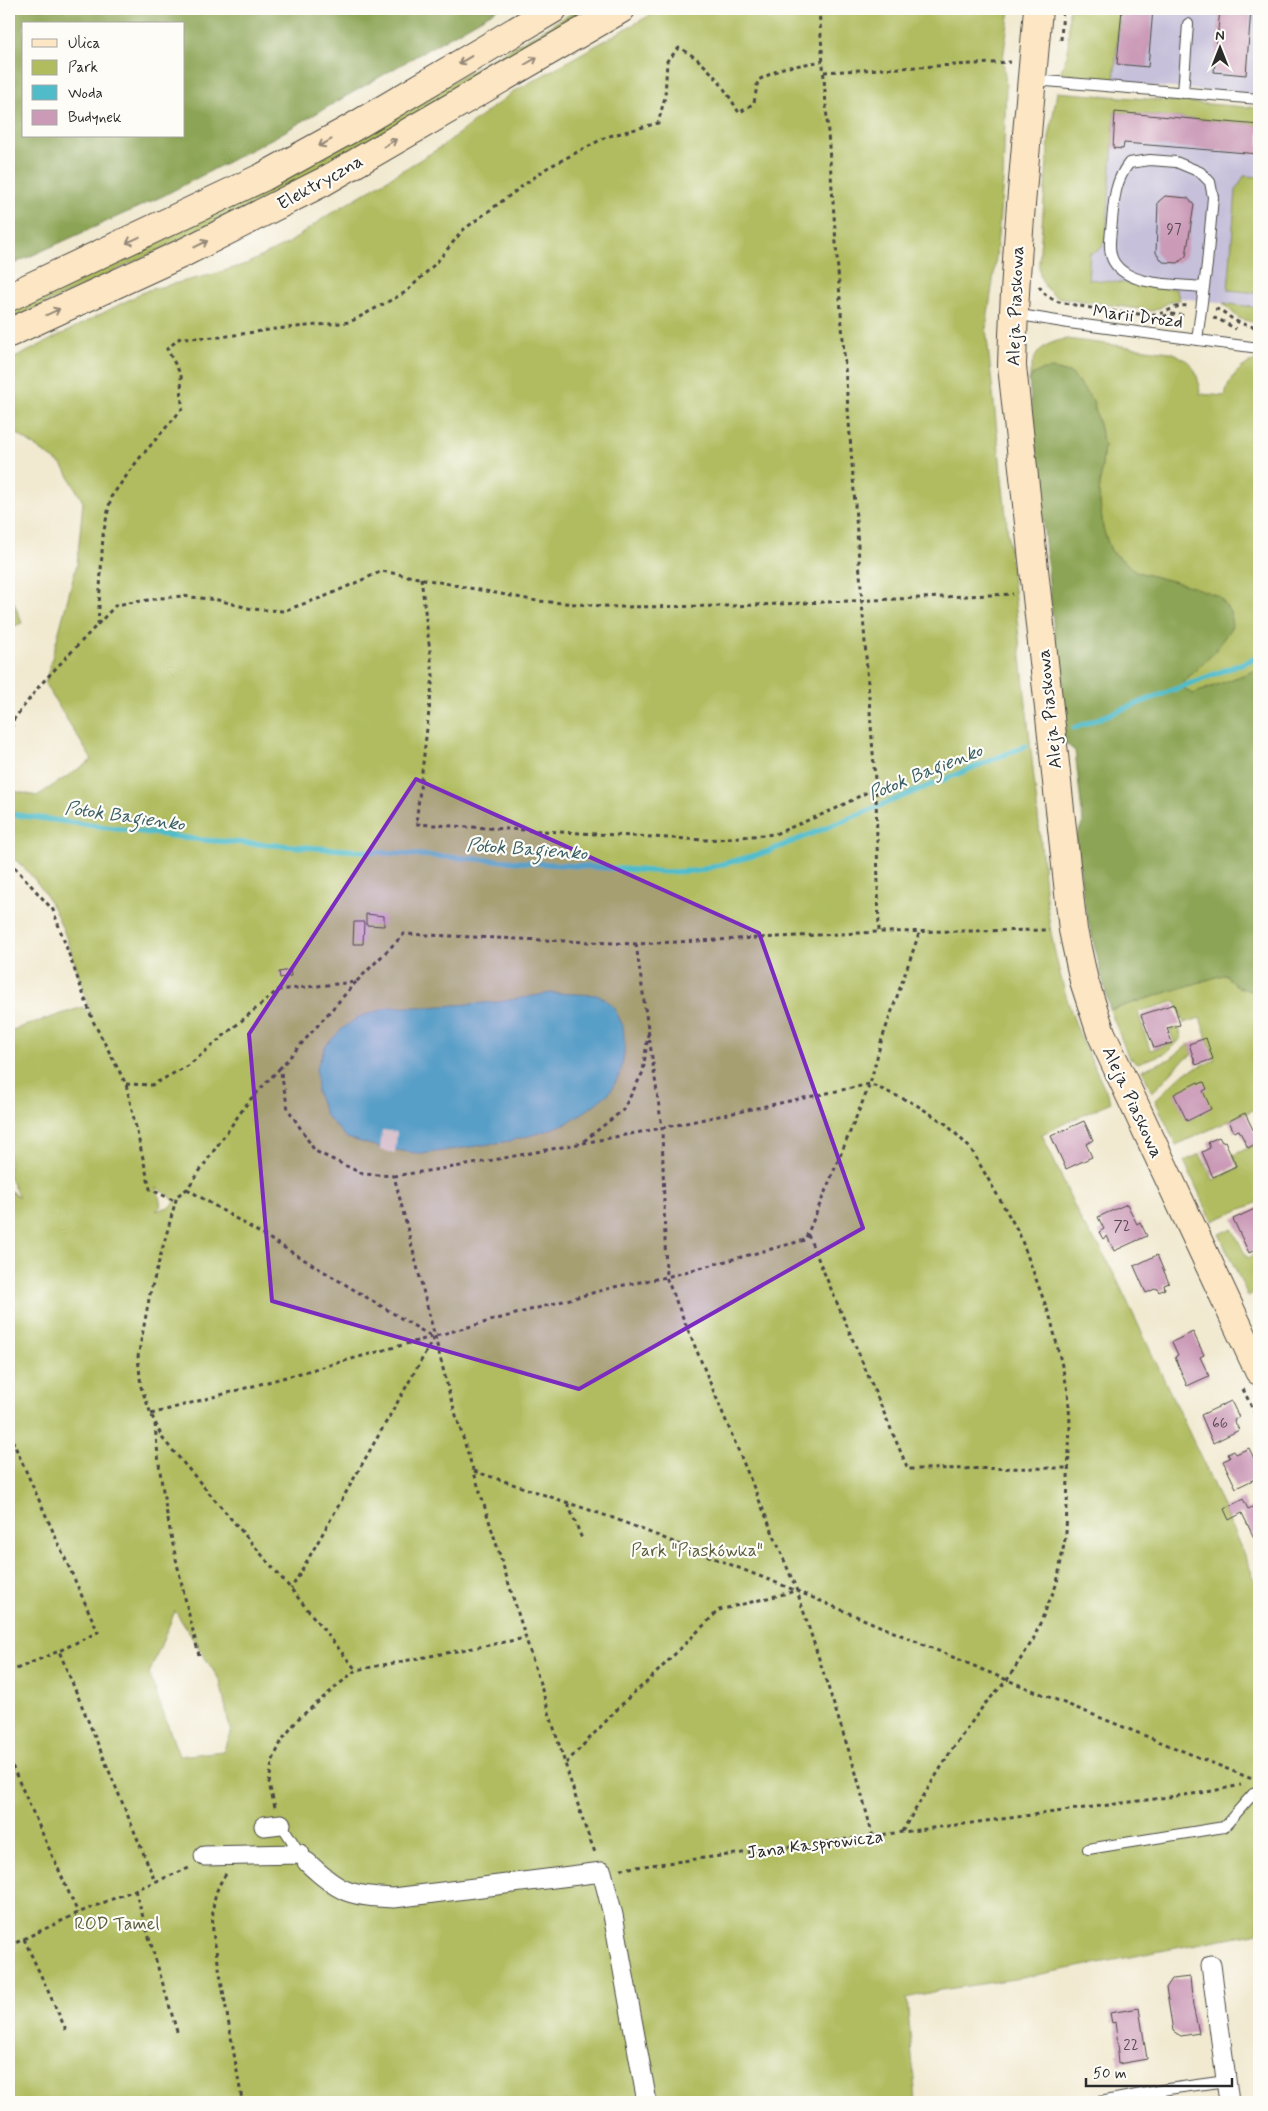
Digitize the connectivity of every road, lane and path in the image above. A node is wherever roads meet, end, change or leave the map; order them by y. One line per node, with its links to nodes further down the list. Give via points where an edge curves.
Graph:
1 (552, 9): 13 (street, Elektryczna, one-way to 13, via 263,177)
2 (621, 9): 21 (street, Elektryczna, one-way to 2, via 183,253 322,182)
3 (819, 9): 6 (path)
4 (1038, 9): 7 (street, Aleja Piaskowa)
5 (1188, 24): 9 (lane)
6 (823, 61): 8 (path); 27 (path, via 783,68 758,80 754,103 739,113 726,92 693,54 679,48 667,60 665,97 658,123 606,137 547,168 463,230 437,262 406,292 350,322 220,337 180,338 167,349 181,375 182,409 138,460 112,497 103,535)
7 (1024, 71): 8 (path); 9 (lane); 15 (street, Aleja Piaskowa, via 1024,151)
8 (824, 72): 26 (path)
9 (1183, 93): 10 (lane)
10 (1259, 100)
11 (1037, 281): 14 (path, via 1051,299 1070,304 1143,314 1158,314 1180,305)
12 (1203, 287): 12 (lane, via 1138,280 1113,262 1110,247 1115,192 1120,174 1129,163 1150,160 1176,162 1200,172 1210,182 1213,197); 14 (lane)
13 (9, 297)
14 (1201, 306): 20 (path, via 1222,310 1233,320); 22 (lane)
15 (1013, 314): 22 (lane, Marii Drozd); 31 (street, Aleja Piaskowa, via 1012,366)
16 (1171, 314): 19 (path)
17 (1105, 316): 18 (path)
18 (1122, 318)
19 (1151, 320)
20 (1259, 328)
21 (9, 333)
22 (1197, 340): 23 (lane, Marii Drozd)
23 (1259, 348)
24 (421, 578): 26 (path, via 537,601 617,607); 27 (path, via 382,570 326,596 283,611 252,609 218,600 182,596 152,599 116,605); 29 (path, via 433,676 416,824 706,840 775,834)
25 (1021, 593): 26 (path)
26 (862, 602): 29 (path)
27 (98, 625): 28 (path, via 41,684 14,719)
28 (9, 736)
29 (875, 788): 33 (path)
30 (9, 861): 38 (path, via 53,910 96,1028)
31 (1072, 930): 32 (path); 48 (street, Aleja Piaskowa, via 1101,1033)
32 (920, 931): 33 (path); 39 (path, via 884,1033)
33 (879, 932): 34 (path)
34 (636, 944): 35 (path, via 404,934); 36 (path)
35 (356, 982): 37 (path); 38 (path, via 278,990 189,1065 152,1085)
36 (649, 1028): 40 (path); 41 (path, via 643,1072 622,1110)
37 (280, 1068): 42 (path, via 288,1109 315,1151 363,1174); 43 (path, via 248,1102)
38 (126, 1084): 44 (path, via 150,1189)
39 (870, 1084): 40 (path); 45 (path); 52 (path, via 915,1104 946,1124 971,1149 1019,1233 1051,1320 1068,1391)
40 (662, 1128): 41 (path); 46 (path)
41 (583, 1142): 42 (path)
42 (394, 1176): 47 (path)
43 (187, 1189): 44 (path, via 176,1196); 47 (path)
44 (175, 1201): 49 (path, via 150,1294 138,1357 141,1387)
45 (807, 1234): 46 (path, via 805,1240); 52 (path, via 908,1469)
46 (666, 1277): 47 (path, via 614,1287); 57 (path)
47 (434, 1338): 49 (path); 53 (path); 56 (path)
48 (1259, 1372)
49 (151, 1414): 50 (path)
50 (155, 1421): 56 (path, via 163,1439); 60 (path, via 158,1469)
51 (9, 1433): 59 (path, via 98,1632)
52 (1068, 1468): 63 (path, via 1066,1533 1057,1583 1033,1640)
53 (474, 1471): 54 (path); 58 (path)
54 (568, 1503): 55 (path); 57 (path)
55 (582, 1539)
56 (291, 1589): 61 (path)
57 (797, 1591): 63 (path); 65 (path, via 719,1610); 71 (path, via 856,1773)
58 (526, 1638): 61 (path); 65 (path)
59 (59, 1651): 62 (path); 77 (path)
60 (199, 1655)
61 (356, 1670): 69 (path, via 298,1719 282,1740 272,1762 269,1784)
62 (9, 1672)
63 (1007, 1680): 66 (path); 70 (path, via 984,1705 951,1751)
64 (9, 1760): 79 (path)
65 (566, 1763): 76 (path)
66 (1259, 1782)
67 (1247, 1784): 70 (path, Jana Kasprowicza)
68 (1259, 1792): 72 (lane, via 1253,1794 1224,1827)
69 (272, 1825): 73 (lane)
70 (900, 1834): 71 (path, Jana Kasprowicza)
71 (873, 1837): 76 (path, Jana Kasprowicza)
72 (1088, 1849)
73 (303, 1858): 74 (street); 76 (street, via 323,1878 345,1892 369,1897 394,1898)
74 (201, 1860): 77 (path)
75 (229, 1870): 86 (path, via 216,1891 212,1910 242,2100)
76 (602, 1872): 87 (street, via 613,1915)
77 (155, 1881): 78 (path)
78 (135, 1890): 79 (path); 84 (path)
79 (78, 1913): 80 (path)
80 (24, 1939): 81 (path); 83 (path)
81 (9, 1946)
82 (1210, 1965): 85 (street)
83 (67, 2032)
84 (178, 2035)
85 (1226, 2081): 88 (lane, via 1168,2088); 89 (street)
86 (239, 2102)
87 (647, 2102)
88 (1100, 2102)
89 (1229, 2102)

